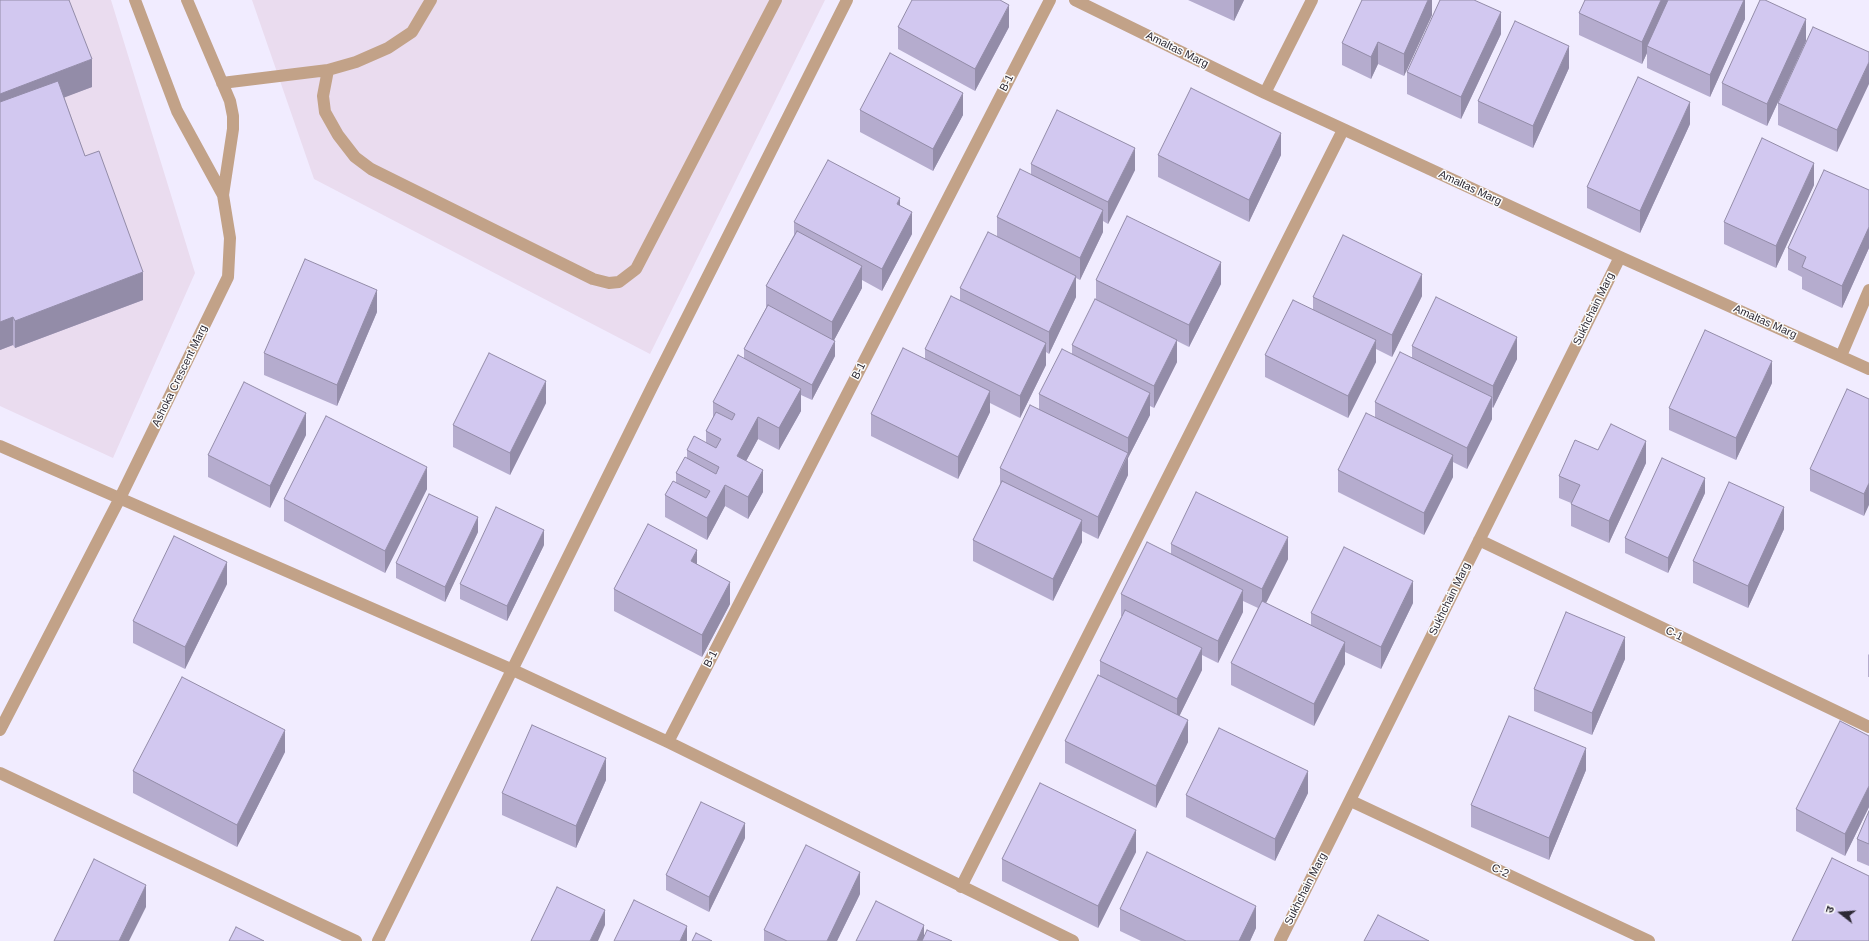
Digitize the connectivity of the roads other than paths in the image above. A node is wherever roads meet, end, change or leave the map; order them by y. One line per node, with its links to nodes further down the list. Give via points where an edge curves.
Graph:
1 (135, 0): 13 (street, via 177,111)
2 (187, 0): 10 (street, Ashoka Crescent Marg)
3 (431, 0): 9 (street, via 412,32 388,48 356,62)
4 (776, 0): 9 (street, via 636,269 619,282 609,283 593,279 371,169 355,156 342,140 325,112 323,96)
5 (847, 0): 21 (street, via 655,380)
6 (1050, 0): 24 (street, B-1)
7 (1075, 0): 11 (street, Amaltas Marg)
8 (1312, 0): 11 (street)
9 (328, 70): 10 (street)
10 (222, 83): 13 (street, Ashoka Crescent Marg, via 233,116)
11 (1265, 93): 12 (street, Amaltas Marg)
12 (1343, 130): 14 (street, Amaltas Marg); 27 (street)
13 (223, 195): 19 (street, Ashoka Crescent Marg, via 230,238 228,277)
14 (1620, 257): 16 (street, Amaltas Marg); 20 (street, Sukhchain Marg)
15 (1869, 290): 16 (street)
16 (1841, 356): 17 (street, Amaltas Marg)
17 (1869, 369)
18 (0, 446): 19 (street)
19 (120, 498): 21 (street); 23 (street, Ashoka Crescent Marg)
20 (1479, 540): 22 (street, C-1); 26 (street, Sukhchain Marg)
21 (513, 670): 24 (street); 30 (street)
22 (1869, 727)
23 (0, 730)
24 (668, 742): 27 (street)
25 (0, 773): 29 (street)
26 (1351, 801): 28 (street, C-2); 32 (street, Sukhchain Marg)
27 (962, 887): 31 (street)
28 (1645, 940)
29 (356, 941)
30 (378, 941)
31 (1073, 941)
32 (1280, 941)

